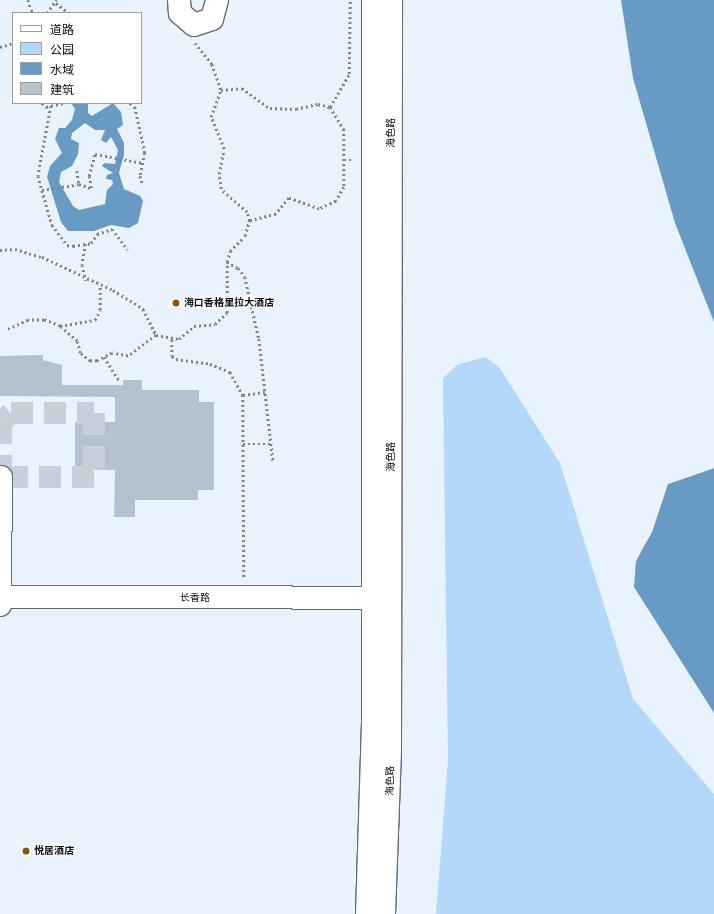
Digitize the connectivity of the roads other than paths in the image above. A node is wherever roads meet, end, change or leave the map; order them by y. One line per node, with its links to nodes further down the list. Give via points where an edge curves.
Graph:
1 (179, 0): 2 (street, via 180,13 194,25 212,19)
2 (217, 0)
3 (373, 0): 7 (street, 海色路)
4 (391, 0): 7 (street, 海色路)
5 (1, 477): 6 (street)
6 (0, 598): 7 (street, 长香路); 8 (street)
7 (382, 601): 8 (street, 长香路); 9 (street, 海色路); 10 (street, 海色路, via 390,796)
8 (0, 605)
9 (367, 914)
10 (384, 914)

